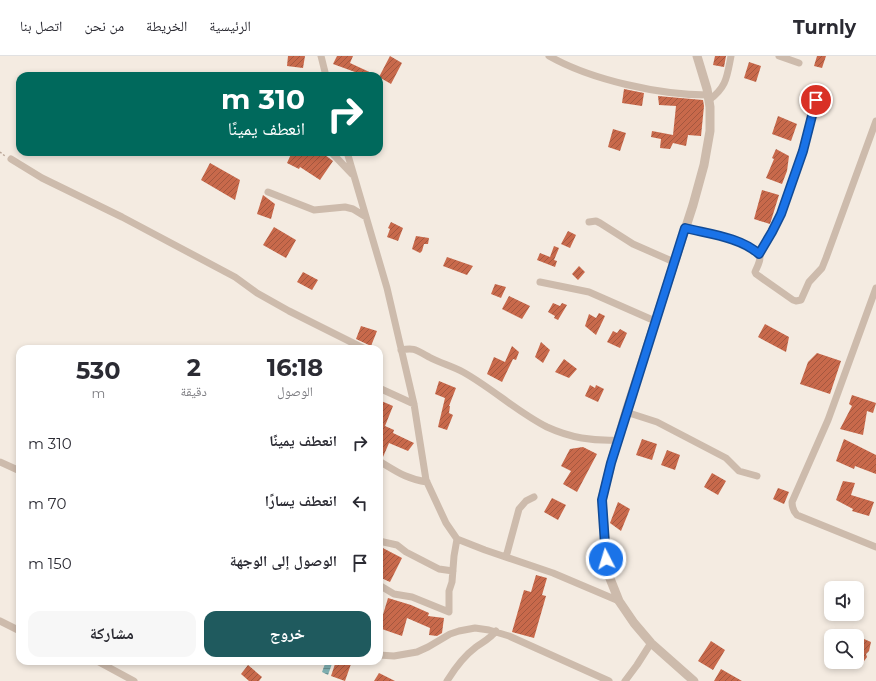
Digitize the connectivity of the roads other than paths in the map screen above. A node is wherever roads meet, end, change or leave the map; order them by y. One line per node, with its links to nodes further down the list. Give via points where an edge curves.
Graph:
1 (321, 56): 7 (street)
2 (549, 56): 8 (street, via 586,73 624,84)
3 (696, 56): 8 (street)
4 (731, 56): 8 (street, via 724,85 720,91)
5 (779, 56): 6 (street)
6 (799, 63)
7 (325, 72)
8 (709, 97): 18 (street, via 710,131 707,148)
9 (816, 100): 19 (street, via 803,151 781,214)
10 (876, 121): 19 (street, via 822,268 809,282 801,300 793,300 756,274)
11 (335, 156): 14 (street)
12 (348, 156): 14 (street)
13 (11, 159): 24 (street, via 42,178 235,277 289,311)
14 (354, 176): 16 (street)
15 (268, 192): 16 (street, via 314,210 345,207)
16 (366, 217): 25 (street, via 387,288)
17 (589, 222): 20 (street, via 596,221 633,244)
18 (685, 228): 19 (street, via 742,244); 20 (street)
19 (759, 254)
20 (674, 262): 23 (street)
21 (540, 282): 23 (street, via 589,292)
22 (876, 288): 38 (street, via 828,420 792,502 792,509 797,515)
23 (655, 321): 28 (street)
24 (357, 345)
25 (401, 350): 27 (street); 29 (street, via 418,350 428,357 462,371 546,426 574,437 596,441)
26 (383, 390): 27 (street)
27 (414, 404): 34 (street)
28 (626, 412): 29 (street); 33 (street, via 657,422 726,458 739,471)
29 (618, 440): 42 (street, via 602,500 607,571)
30 (0, 462): 32 (street)
31 (383, 464): 34 (street, via 404,477)
32 (16, 469)
33 (756, 476)
34 (427, 482): 36 (street, via 441,514)
35 (534, 497): 39 (street, via 519,509)
36 (457, 539): 39 (street); 40 (street)
37 (383, 542): 40 (street, via 397,545 439,569)
38 (876, 547)
39 (506, 557): 42 (street)
40 (453, 571): 41 (street, via 448,612 412,597 394,594)
41 (383, 587)
42 (619, 601): 46 (street)
43 (0, 622): 44 (street)
44 (16, 629)
45 (496, 631): 47 (street, via 467,629 450,634 417,652); 50 (street, via 468,655); 51 (street)
46 (651, 643): 52 (street); 53 (street)
47 (383, 656)
48 (104, 665): 49 (street)
49 (134, 681)
50 (447, 681)
51 (609, 681)
52 (625, 681)
53 (694, 681)

